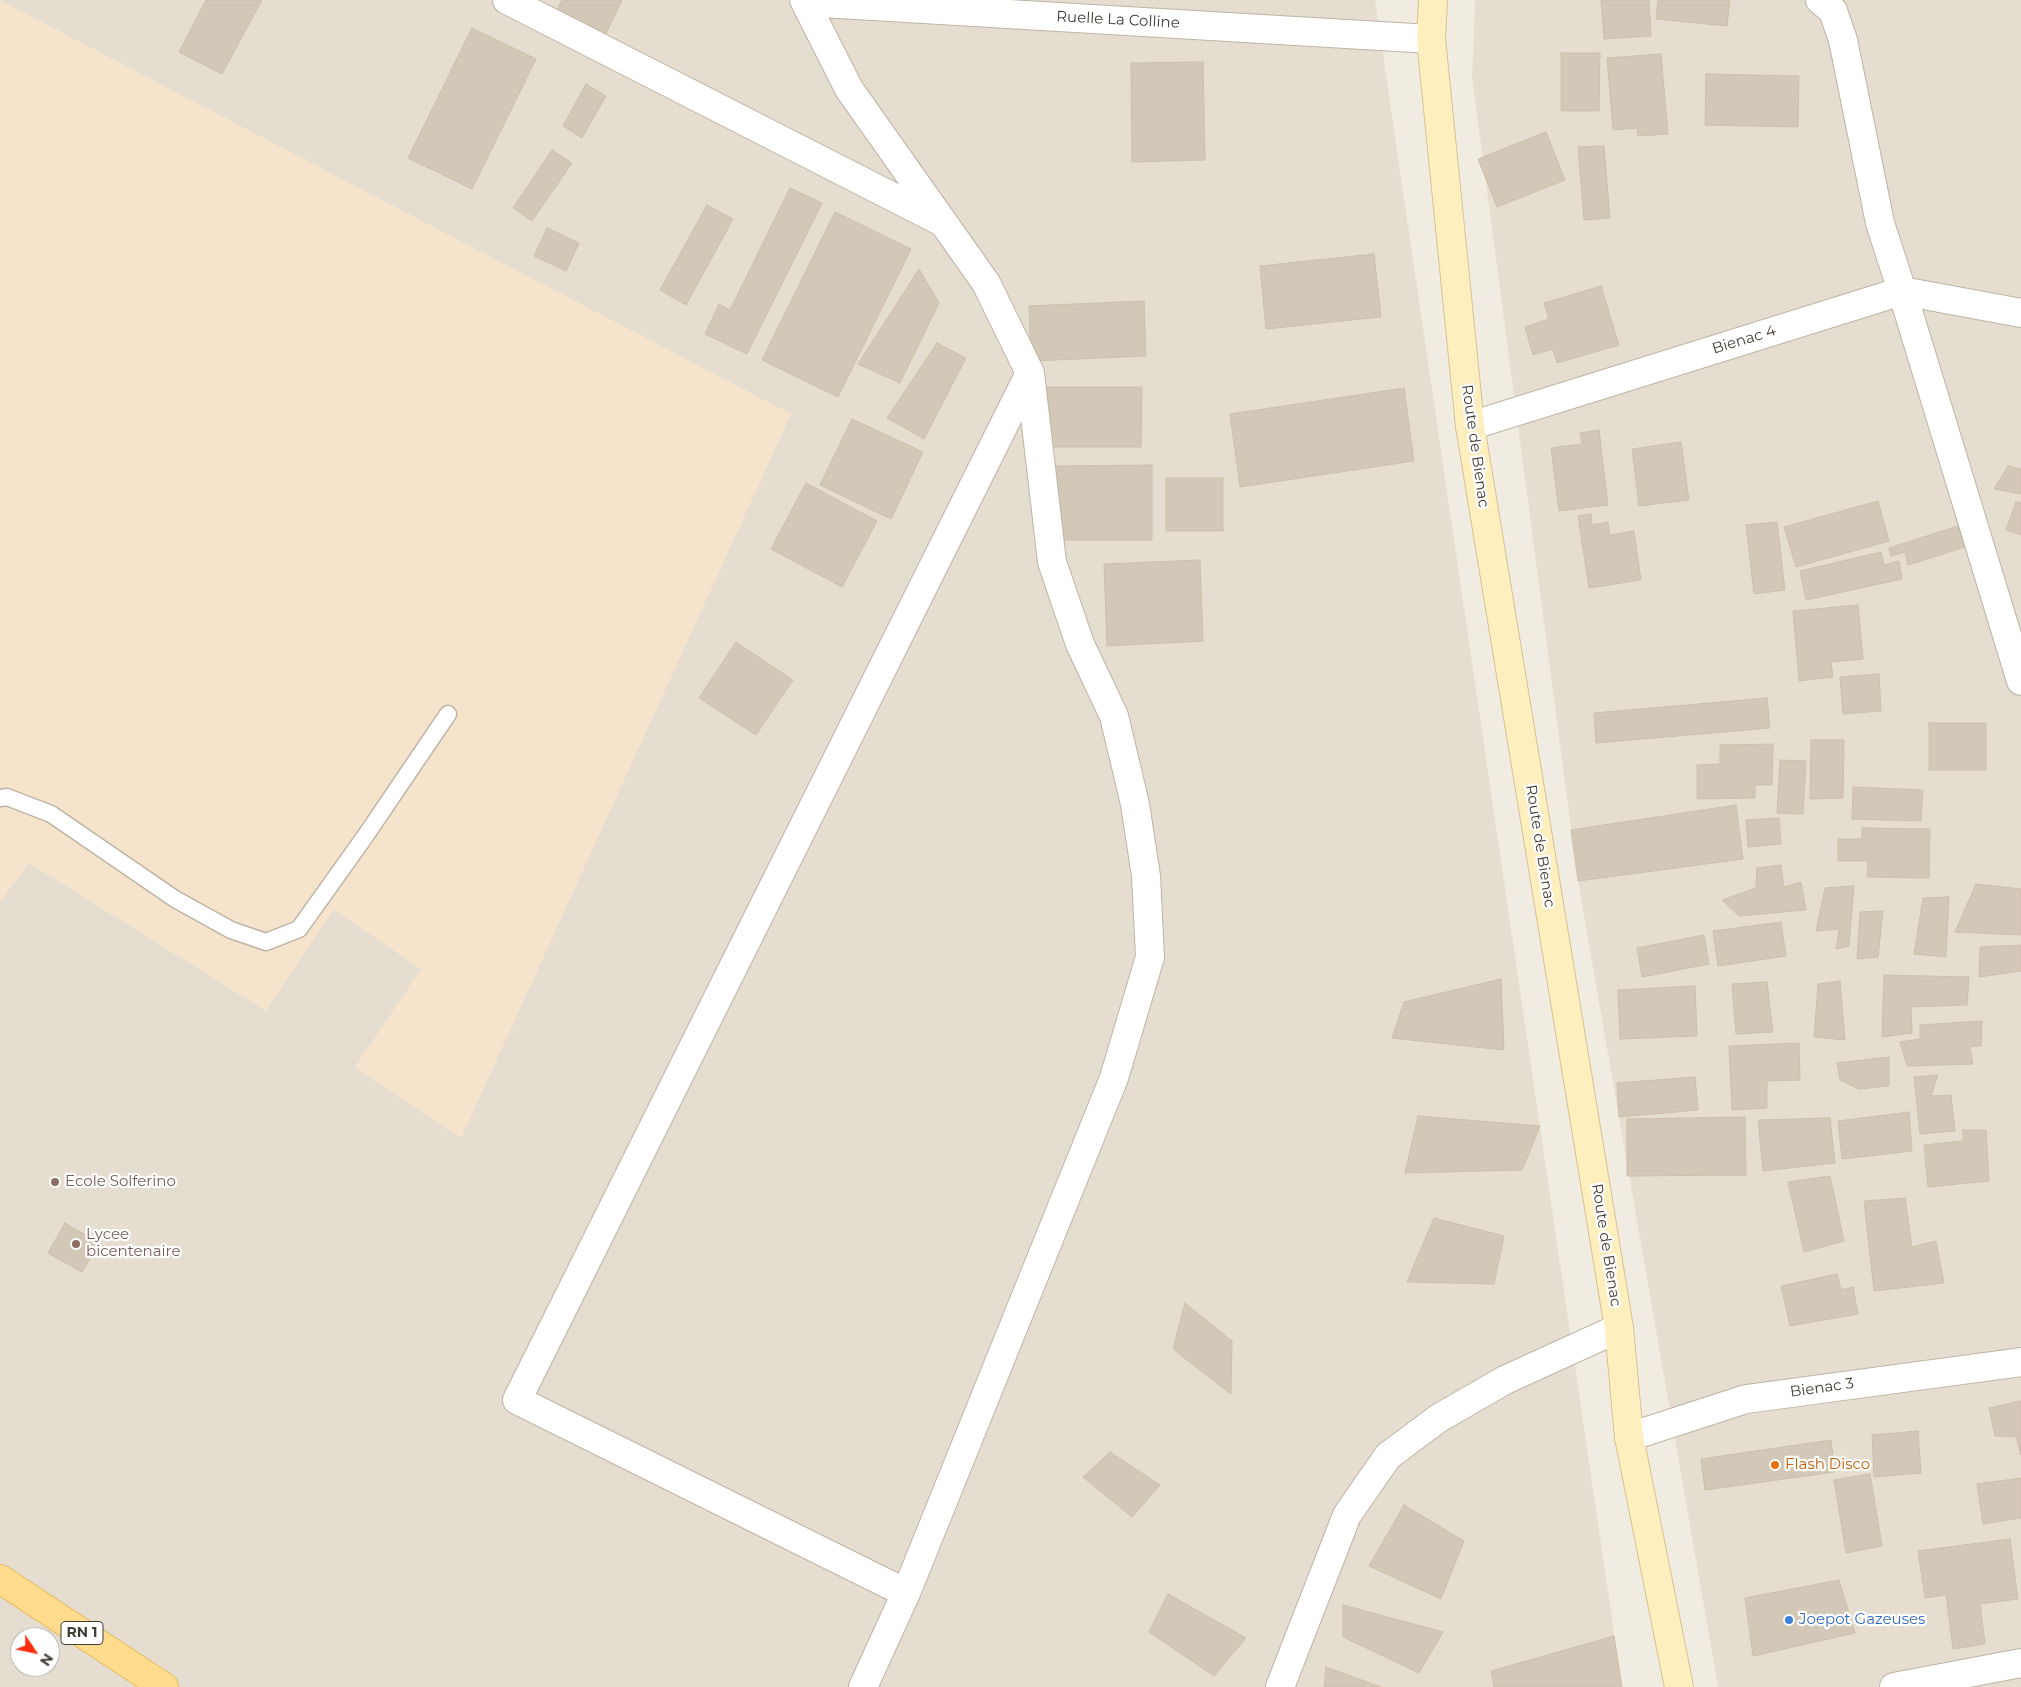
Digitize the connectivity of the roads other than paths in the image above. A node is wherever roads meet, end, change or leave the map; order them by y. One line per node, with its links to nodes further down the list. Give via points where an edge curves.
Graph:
1 (507, 0): 6 (street)
2 (1433, 0): 5 (main road, Route de Bienac)
3 (1820, 0): 7 (street, via 1833,11 1843,40 1880,223)
4 (805, 1): 5 (street, Ruelle La Colline); 6 (street, via 849,89)
5 (1431, 39): 10 (main road, Route de Bienac)
6 (946, 224): 9 (street, via 986,283)
7 (1902, 291): 8 (street, Bienac 4); 10 (street, Bienac 4); 11 (street)
8 (2021, 313)
9 (1030, 374): 18 (street, via 1052,562 1080,644 1114,716 1135,804 1146,876 1150,957 1114,1078); 18 (street, via 517,1400)
10 (1470, 426): 14 (main road, Route de Bienac)
11 (2021, 681)
12 (448, 714): 13 (lane, via 299,929 266,942 231,930 175,899 51,814 7,796)
13 (0, 798)
14 (1619, 1328): 16 (main road, Route de Bienac); 22 (street, via 1505,1380 1439,1418 1388,1456 1347,1515)
15 (2021, 1362): 16 (street, Bienac 3, via 1746,1399)
16 (1629, 1437): 23 (main road, Route de Bienac)
17 (0, 1580): 20 (main road, RN 1)
18 (906, 1593): 21 (street)
19 (2021, 1663): 24 (street)
20 (164, 1687)
21 (864, 1687)
22 (1280, 1687)
23 (1679, 1687)
24 (1894, 1687)

